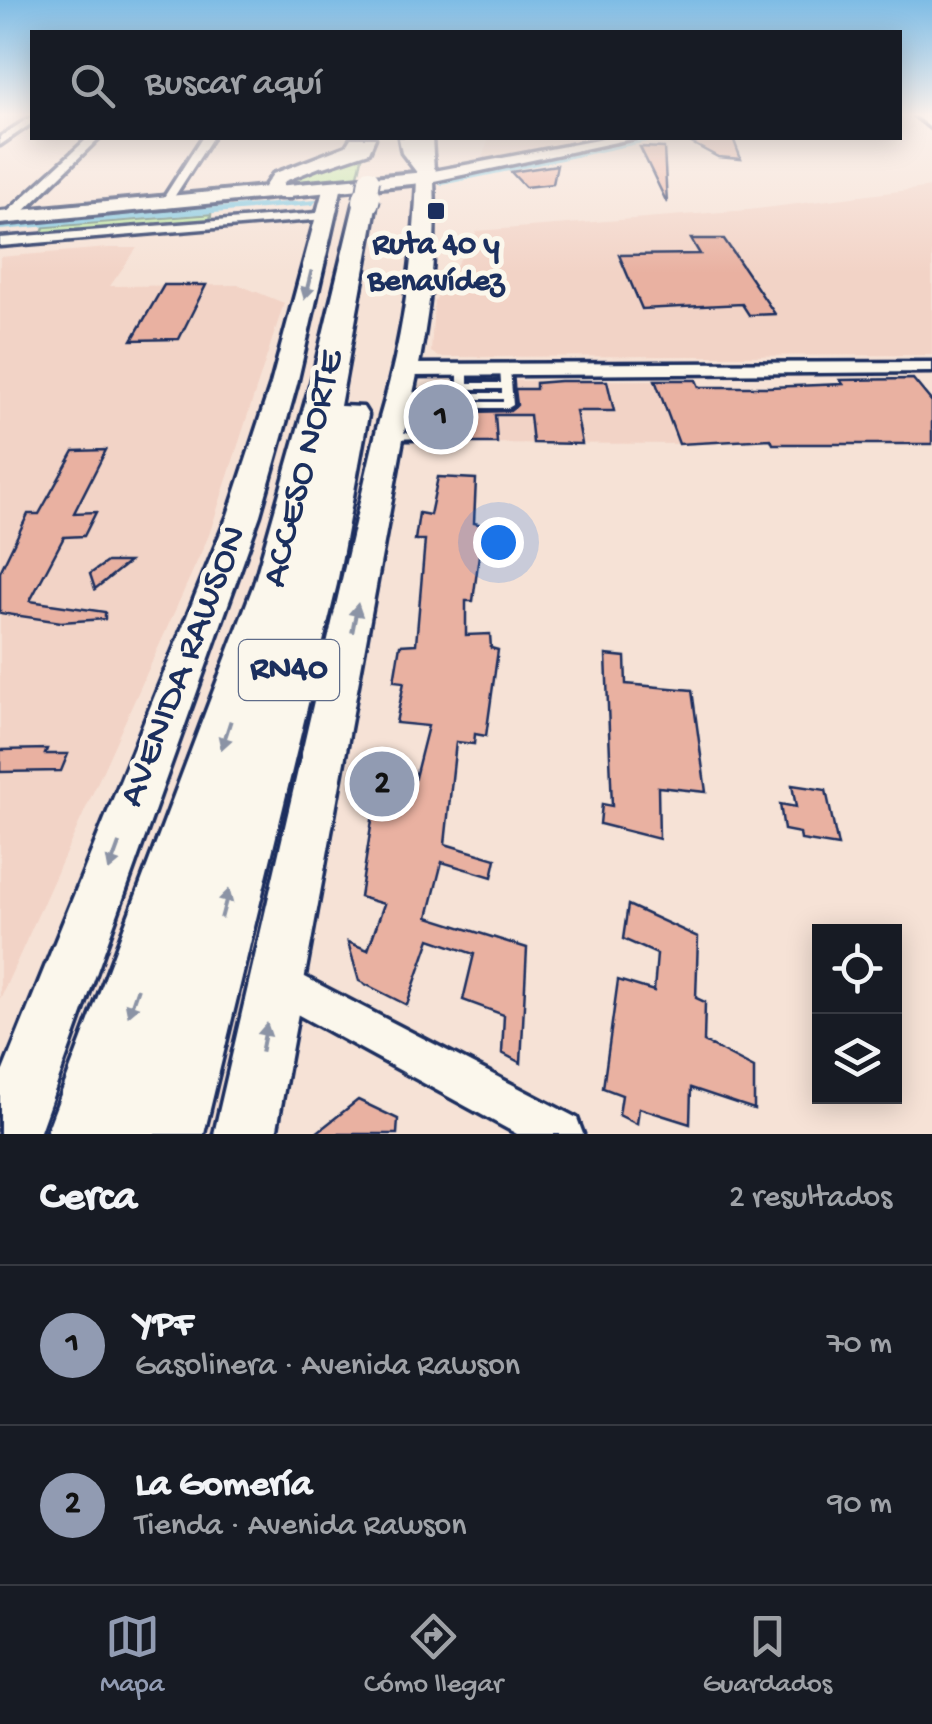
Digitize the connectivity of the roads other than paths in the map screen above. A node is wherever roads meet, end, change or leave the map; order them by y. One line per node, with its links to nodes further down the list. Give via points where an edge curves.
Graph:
1 (61, 168): 7 (street)
2 (187, 168): 6 (street)
3 (424, 168): 4 (street)
4 (382, 174): 5 (main road); 5 (street); 8 (street); 12 (street, via 427,230); 14 (street, AVENIDA RAWSON, one-way to 14, via 289,366 244,515); 15 (highway, ACCESO NORTE / RN40, one-way to 15, via 276,584); 16 (highway, ACCESO NORTE / RN40, one-way to 4, via 336,493)
5 (282, 186): 6 (main road)
6 (162, 205): 7 (main road)
7 (5, 218)
8 (0, 242)
9 (932, 367): 10 (street)
10 (506, 384): 11 (street); 11 (lane, via 508,405)
11 (463, 400): 12 (street); 12 (lane); 12 (lane, via 462,435)
12 (396, 407): 13 (street, one-way to 12)
13 (276, 982): 17 (street, one-way to 13); 18 (street)
14 (8, 1134)
15 (86, 1134)
16 (164, 1134)
17 (245, 1134)
18 (560, 1134)

